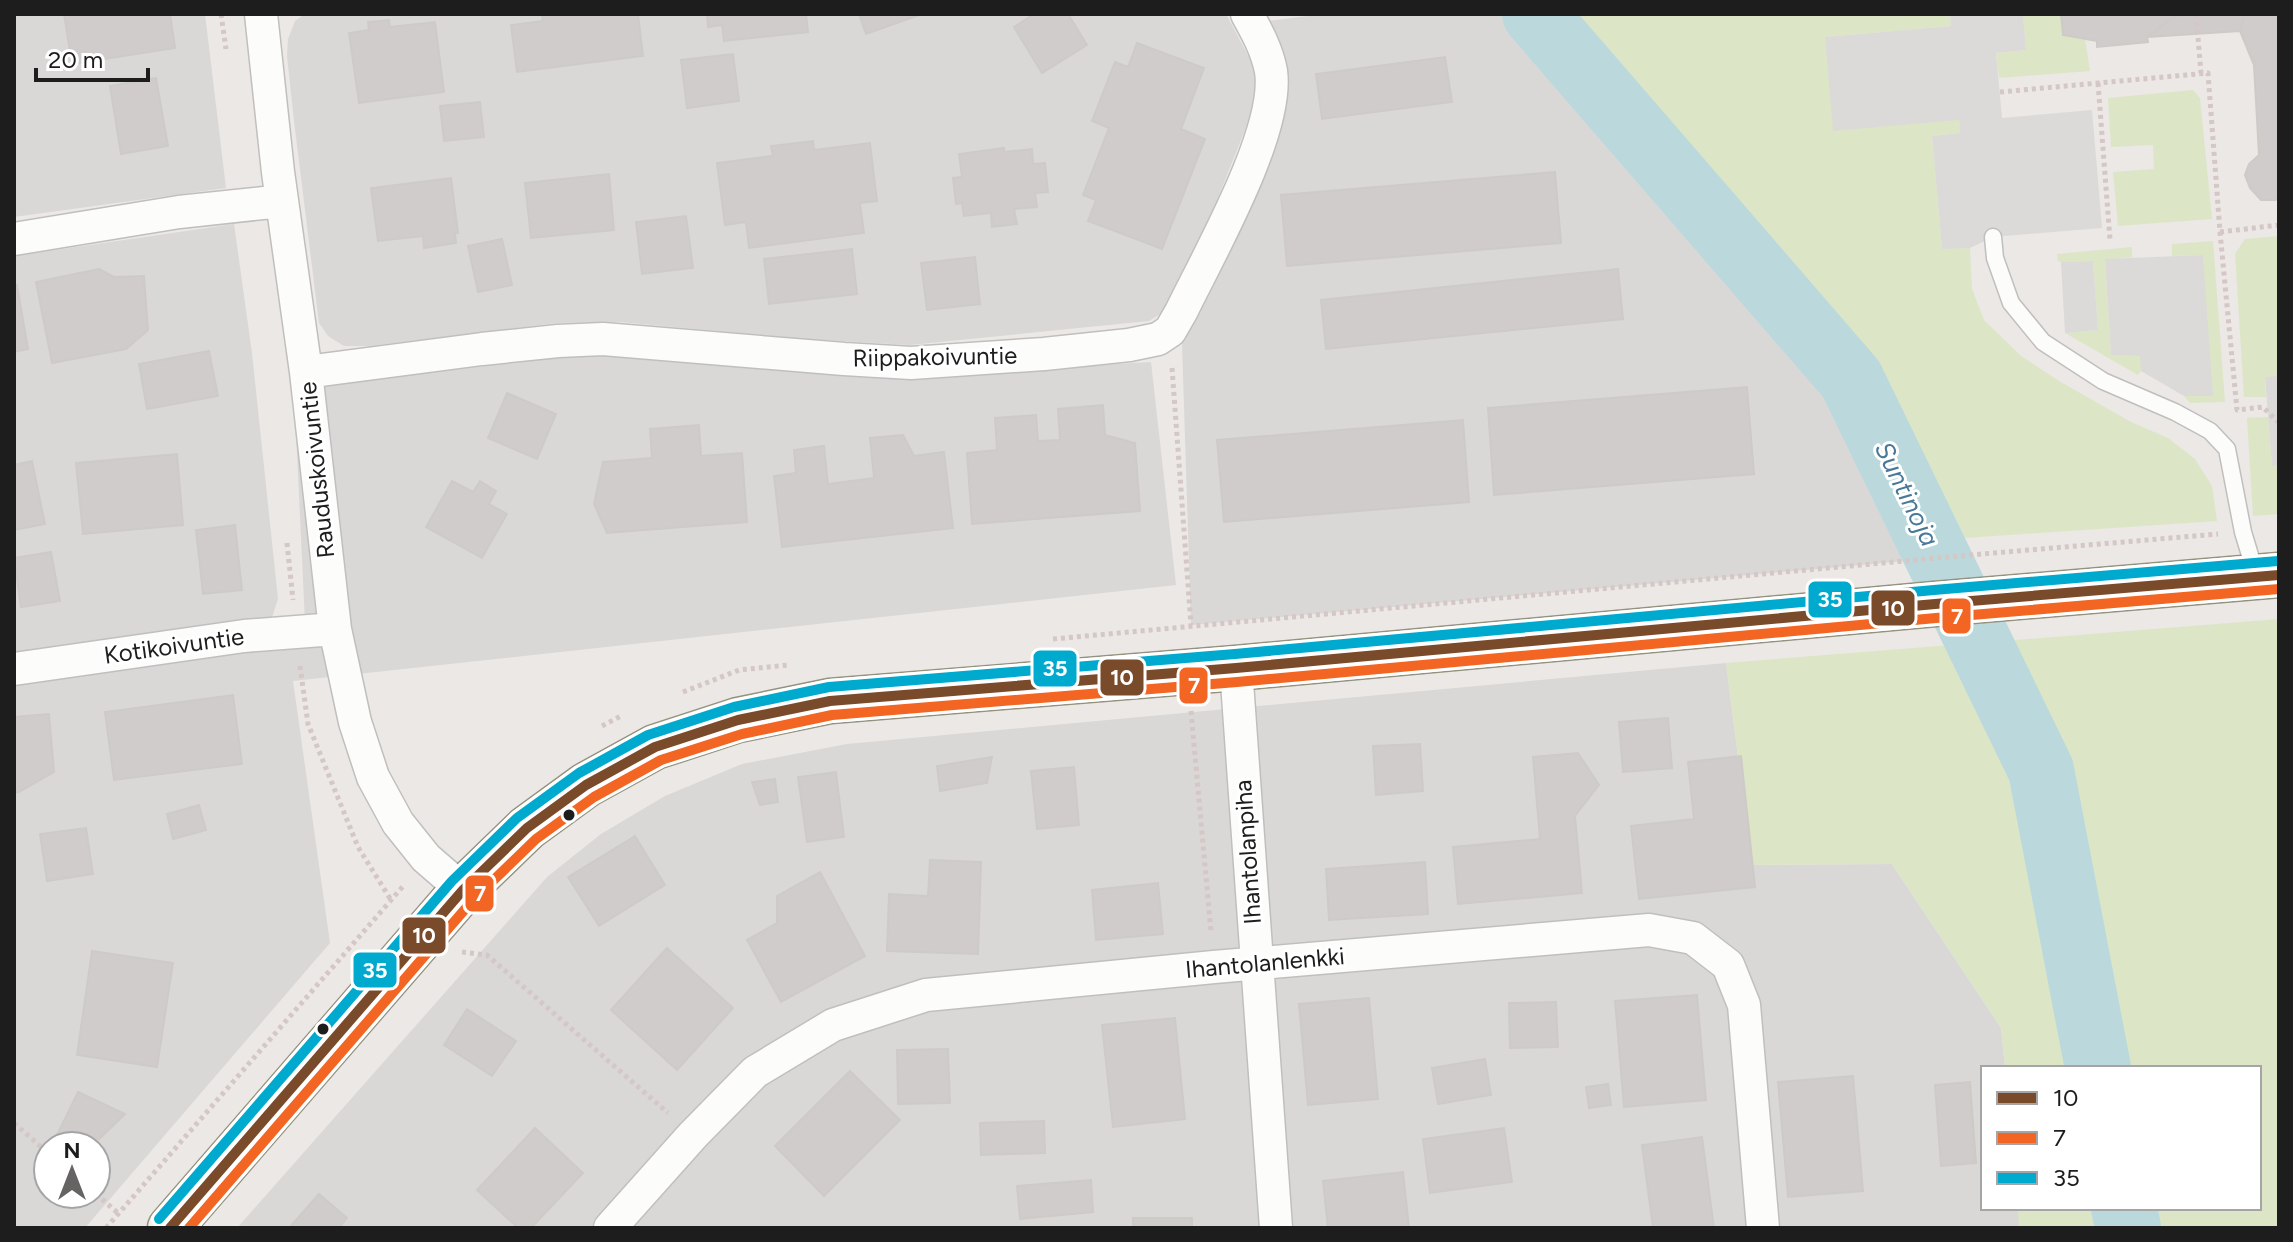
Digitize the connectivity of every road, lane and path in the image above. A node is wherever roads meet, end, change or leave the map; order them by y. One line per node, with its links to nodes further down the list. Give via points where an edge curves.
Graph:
1 (261, 14): 7 (street, Rauduskoivuntie)
2 (1247, 14): 13 (street, via 1263,42 1272,95 1248,175)
3 (2196, 14): 4 (path)
4 (2201, 73): 5 (path); 9 (path, via 2208,73)
5 (2098, 83): 6 (path); 12 (path)
6 (2000, 92)
7 (282, 201): 11 (street); 14 (street, Rauduskoivuntie)
8 (2279, 225): 9 (path)
9 (2220, 232): 15 (path, via 2237,410 2263,407)
10 (1993, 237): 16 (lane, via 2011,303 2043,342 2103,381 2210,431 2227,449)
11 (14, 239)
12 (2110, 240)
13 (1170, 331): 14 (street, Riippakoivuntie, via 1129,345 911,363 603,339); 18 (path)
14 (306, 372): 19 (street, Rauduskoivuntie)
15 (2278, 422)
16 (2243, 532): 17 (lane); 18 (path)
17 (2268, 576): 22 (street)
18 (1191, 625): 20 (path); 24 (path)
19 (335, 629): 23 (street, Kotikoivuntie, via 244,636); 28 (street, Rauduskoivuntie, via 373,777 398,823)
20 (1051, 639)
21 (801, 663): 25 (path, via 739,670)
22 (1236, 668): 24 (street); 31 (street, Ihantolanpiha)
23 (14, 669)
24 (1191, 672): 29 (street, via 830,701 738,720 655,747 586,785 527,828); 32 (path)
25 (681, 692)
26 (624, 715): 27 (path)
27 (597, 730)
28 (426, 858): 29 (street, Rauduskoivuntie); 37 (path)
29 (463, 890): 30 (street)
30 (426, 933): 34 (path, via 447,950 487,955); 39 (street)
31 (1256, 963): 32 (street, Ihantolanlenkki); 41 (street, Ihantolanpiha); 42 (street, Ihantolanlenkki, via 1649,930 1693,938 1728,965 1744,1005)
32 (1214, 967): 34 (street, Ihantolanlenkki, via 926,995 833,1025 755,1072)
33 (14, 1123): 35 (path)
34 (693, 1135): 40 (street, Ihantolanlenkki)
35 (32, 1139)
36 (112, 1208): 37 (path)
37 (119, 1214): 38 (path)
38 (106, 1228)
39 (170, 1228)
40 (610, 1228)
41 (1276, 1228)
42 (1763, 1228)

